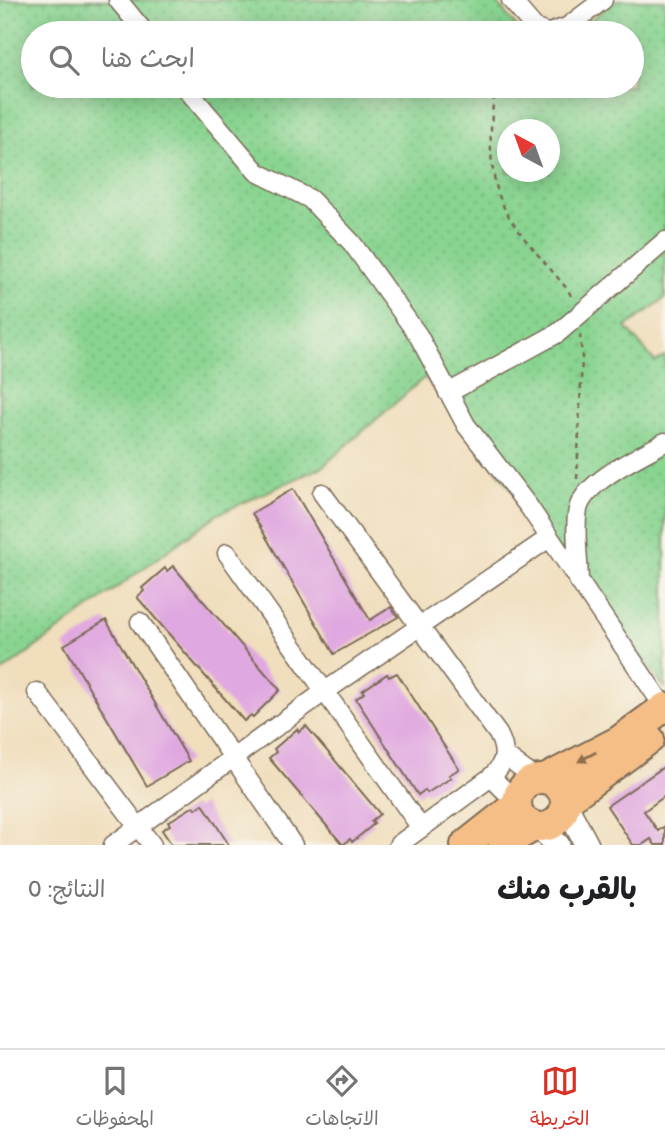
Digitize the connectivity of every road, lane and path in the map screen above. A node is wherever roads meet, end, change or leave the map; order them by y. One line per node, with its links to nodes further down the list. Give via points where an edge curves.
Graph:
1 (118, 0): 4 (street)
2 (511, 0): 5 (street)
3 (603, 0): 6 (street)
4 (135, 21)
5 (529, 21)
6 (575, 21)
7 (194, 98): 11 (street, via 257,172 310,199 352,243 418,335)
8 (494, 98): 10 (path, via 489,132 500,200 512,222 568,290)
9 (665, 241): 10 (street)
10 (578, 316): 11 (street, via 558,333); 14 (path, via 582,357 575,459)
11 (449, 393): 15 (street, via 466,425)
12 (665, 442): 14 (street, via 595,485)
13 (322, 493): 19 (street)
14 (578, 508): 17 (street)
15 (549, 537): 17 (street); 19 (street)
16 (227, 553): 21 (street)
17 (579, 582): 22 (street)
18 (139, 622): 25 (street)
19 (419, 627): 21 (street); 24 (street, via 498,734)
20 (37, 692): 30 (street)
21 (324, 692): 25 (street); 31 (street)
22 (665, 707): 27 (main road, one-way to 27, via 618,741)
23 (665, 728): 29 (main road)
24 (505, 756): 26 (street); 27 (street)
25 (232, 758): 30 (street); 35 (street)
26 (491, 777): 28 (street); 31 (street)
27 (541, 779): 28 (main road, via 523,787); 29 (main road, via 559,787)
28 (517, 803): 32 (main road, via 522,818); 37 (main road)
29 (565, 803): 32 (main road, via 557,821); 39 (street)
30 (139, 826): 33 (street); 34 (street)
31 (421, 828): 36 (street)
32 (544, 833): 38 (main road)
33 (113, 845)
34 (152, 845)
35 (293, 845)
36 (398, 845)
37 (465, 845)
38 (503, 845)
39 (587, 845)

